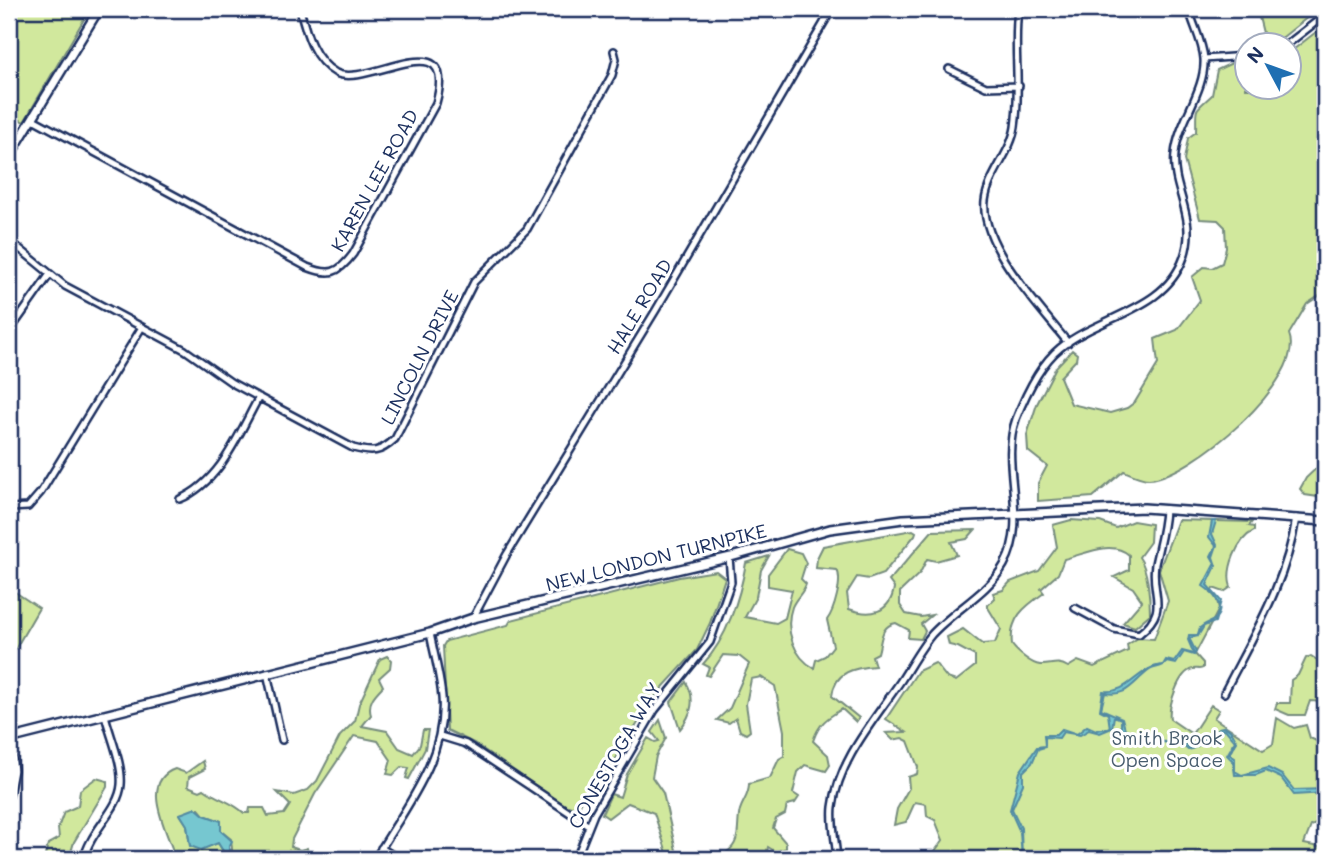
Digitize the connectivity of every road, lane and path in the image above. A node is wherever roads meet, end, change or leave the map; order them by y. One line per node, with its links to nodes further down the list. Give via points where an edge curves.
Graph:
1 (99, 9): 13 (street)
2 (300, 9): 13 (street, KAREN LEE ROAD, via 308,39 323,64 339,74 355,76 417,59 438,71 441,84 436,103 354,254 336,273 326,275 307,267)
3 (832, 9): 29 (street, HALE ROAD)
4 (1018, 9): 12 (street)
5 (1189, 9): 10 (street)
6 (1325, 15): 7 (street)
7 (1302, 33)
8 (614, 51): 20 (street, LINCOLN DRIVE, via 612,75 545,198 527,229 474,282 395,439 371,453 353,448)
9 (1232, 57): 10 (street)
10 (1205, 59): 19 (street, via 1201,82 1177,136 1173,165 1190,233 1184,258 1155,298)
11 (949, 69): 12 (street, via 986,88)
12 (1019, 86): 19 (street, via 1014,137 985,199 986,222 995,246)
13 (33, 119): 14 (street)
14 (9, 157)
15 (9, 240): 16 (street, LINCOLN DRIVE)
16 (50, 274): 17 (street, LINCOLN DRIVE); 18 (street)
17 (142, 327): 20 (street, LINCOLN DRIVE); 22 (street, via 41,492 28,507)
18 (9, 332)
19 (1068, 343): 24 (street, via 1037,376 1016,421 1010,459)
20 (259, 397): 21 (street, via 218,469 205,484)
21 (180, 499)
22 (9, 508)
23 (1165, 510): 24 (street, NEW LONDON TURNPIKE); 25 (street, NEW LONDON TURNPIKE); 28 (street, via 1155,567 1158,608 1152,624 1139,634 1114,629)
24 (1016, 513): 27 (street, NEW LONDON TURNPIKE, via 903,519 830,529); 44 (street, via 1004,564 931,636 853,753 833,807)
25 (1296, 518): 26 (street, NEW LONDON TURNPIKE); 32 (street, via 1280,582)
26 (1325, 521)
27 (729, 557): 29 (street, NEW LONDON TURNPIKE); 38 (street, CONESTOGA WAY, via 731,582 709,642 666,692)
28 (1075, 608)
29 (473, 618): 30 (street, NEW LONDON TURNPIKE)
30 (430, 633): 31 (street, NEW LONDON TURNPIKE); 34 (street, via 442,696)
31 (267, 673): 33 (street, NEW LONDON TURNPIKE); 36 (street)
32 (1224, 693)
33 (105, 715): 35 (street, NEW LONDON TURNPIKE); 40 (street, via 122,783)
34 (440, 736): 38 (street, via 467,744); 39 (street, via 424,776)
35 (9, 739): 37 (street, via 14,770)
36 (282, 740)
37 (9, 796)
38 (588, 825): 43 (street, CONESTOGA WAY)
39 (382, 848): 41 (street); 42 (street)
40 (85, 859)
41 (375, 859)
42 (399, 859)
43 (576, 859)
44 (837, 859)

